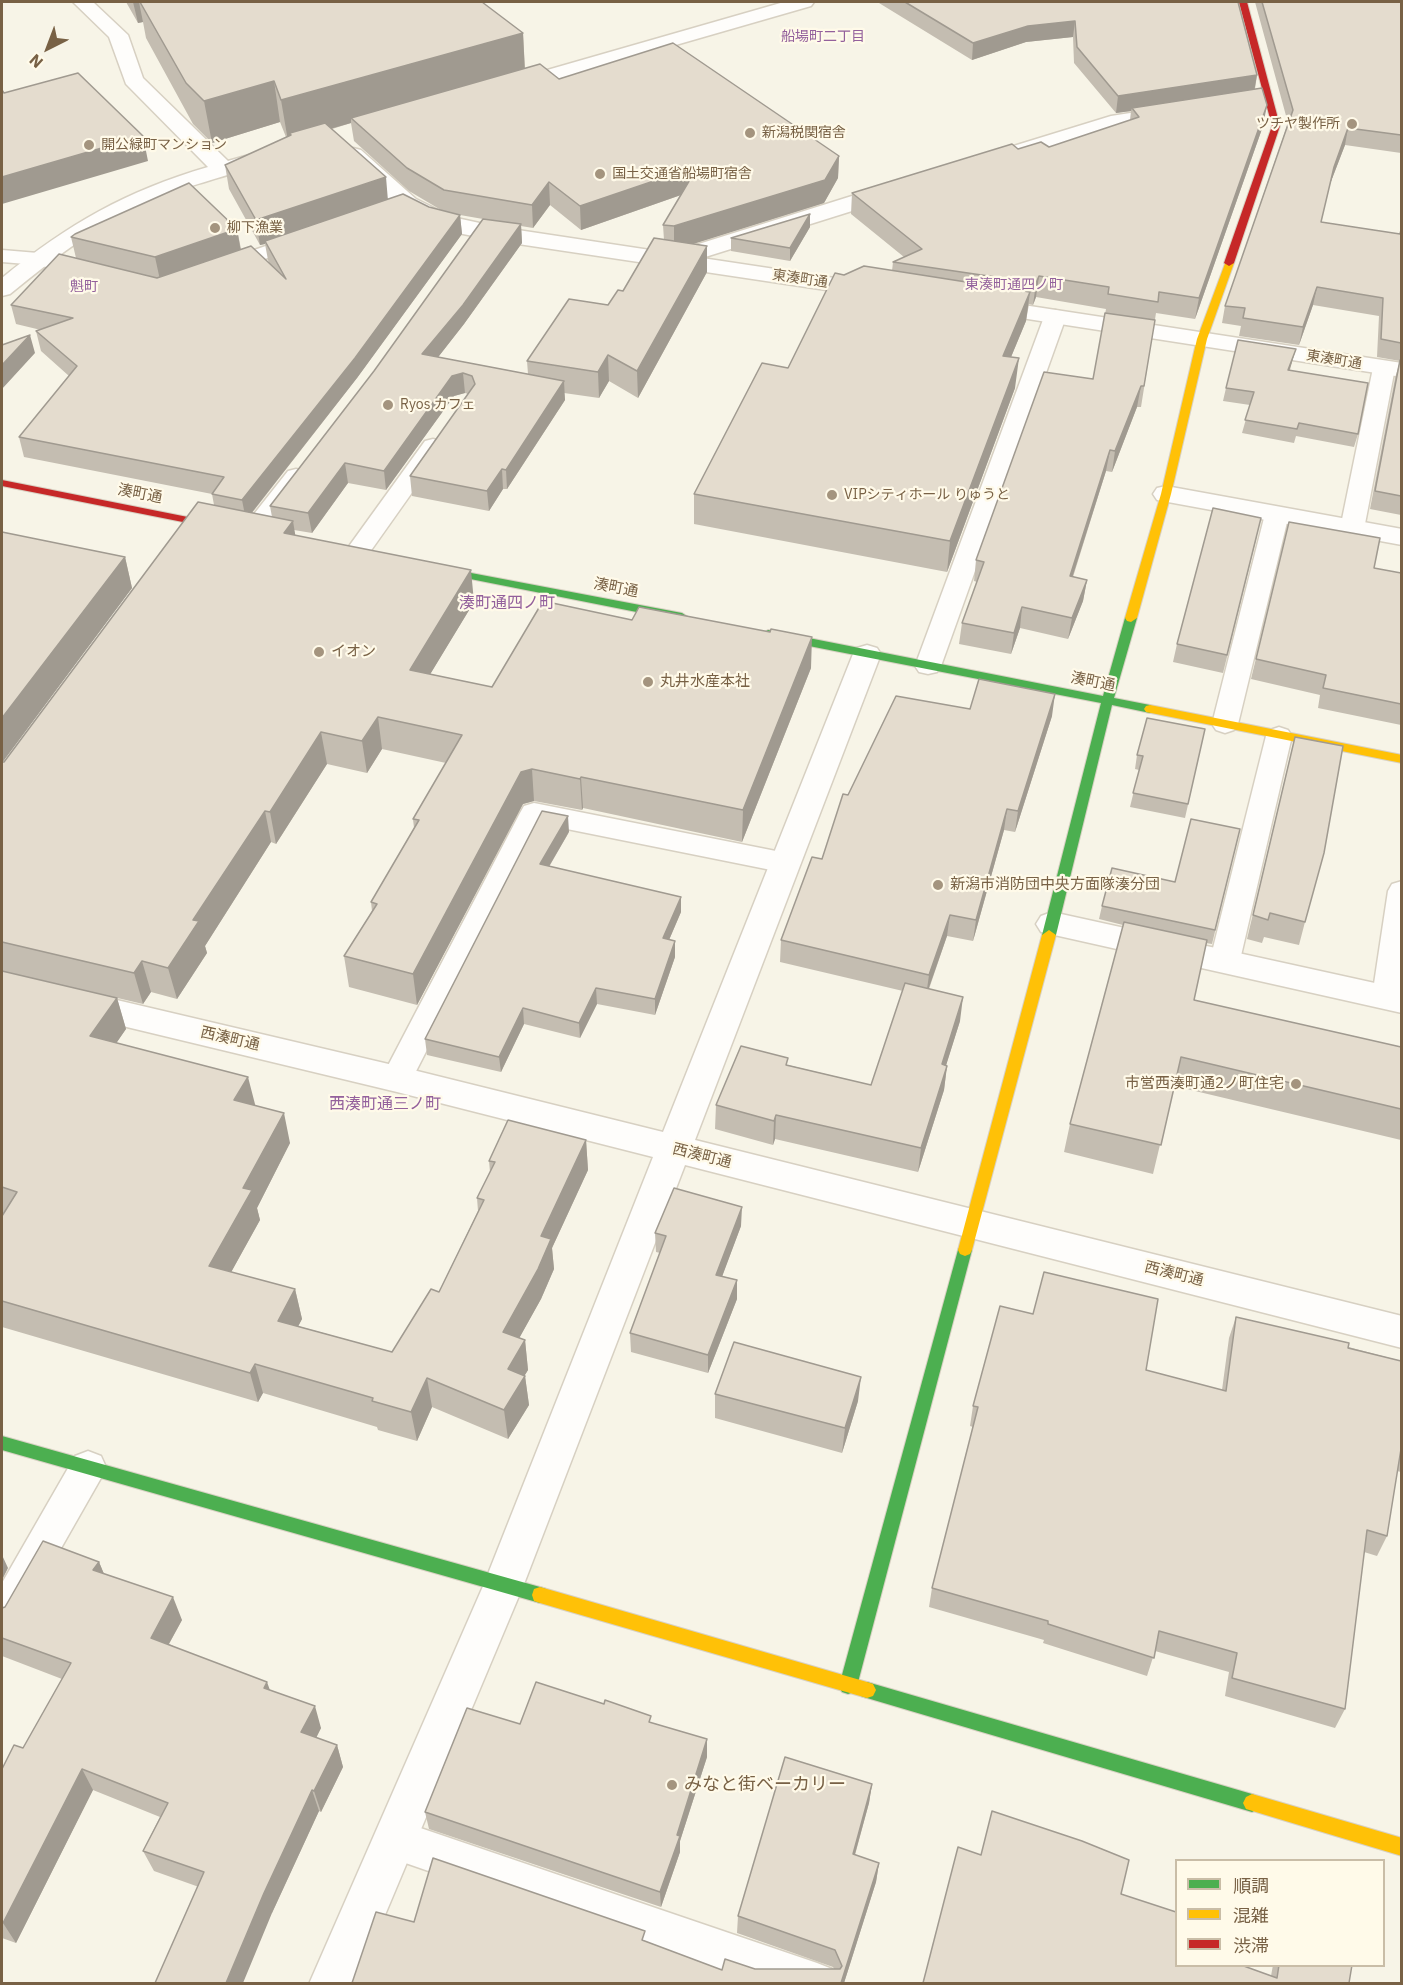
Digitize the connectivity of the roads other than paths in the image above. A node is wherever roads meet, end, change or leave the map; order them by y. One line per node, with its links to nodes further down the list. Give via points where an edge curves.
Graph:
1 (82, 2): 5 (street)
2 (804, 2): 6 (street)
3 (1243, 2): 7 (street)
4 (141, 31): 5 (street)
5 (118, 35): 13 (street, via 133,80)
6 (495, 91)
7 (1269, 98): 8 (street); 29 (street, via 1276,126)
8 (1246, 101)
9 (1200, 108): 12 (street, via 1119,121)
10 (334, 138): 15 (street, 東湊町通)
11 (290, 150): 13 (street)
12 (984, 163)
13 (223, 169): 21 (street, via 136,200)
14 (917, 184): 22 (street)
15 (408, 203): 16 (lane); 18 (street, 東湊町通, via 440,221)
16 (385, 210)
17 (329, 230): 24 (lane)
18 (478, 230): 19 (lane); 22 (street, 東湊町通)
19 (464, 249)
20 (2, 256): 21 (lane)
21 (38, 259): 23 (lane); 25 (street)
22 (670, 260): 26 (street, 東湊町通)
23 (83, 270)
24 (206, 273)
25 (2, 289)
26 (892, 293)
27 (962, 303): 28 (street, 東湊町通)
28 (1055, 317): 29 (street, 東湊町通); 44 (lane)
29 (1202, 339): 30 (street, 東湊町通); 34 (street)
30 (1393, 369): 36 (lane)
31 (444, 430): 39 (lane)
32 (309, 459): 37 (lane)
33 (2, 483): 37 (street, 湊町通, via 190,531)
34 (1166, 494): 35 (street); 45 (street)
35 (1277, 514): 36 (street); 46 (lane)
36 (1352, 529): 38 (street)
37 (257, 535)
38 (1401, 537)
39 (356, 554)
40 (411, 565): 41 (street, 湊町通)
41 (692, 620)
42 (750, 631): 43 (street, 湊町通)
43 (867, 654): 44 (street, 湊町通); 49 (street)
44 (928, 666): 45 (street, 湊町通)
45 (1107, 701): 46 (street, 湊町通); 51 (street)
46 (1226, 724): 47 (street, 湊町通)
47 (1279, 736): 48 (street, 湊町通); 52 (lane)
48 (1401, 759)
49 (786, 863): 55 (lane, via 534,813); 56 (street)
50 (1401, 891): 54 (lane)
51 (1052, 924): 52 (street); 57 (street)
52 (1225, 960): 54 (street)
53 (2, 985): 55 (street, 西湊町通)
54 (1394, 999)
55 (397, 1079): 56 (street, 西湊町通)
56 (674, 1149): 57 (street, 西湊町通); 61 (street)
57 (974, 1223): 58 (street, 西湊町通); 63 (street)
58 (1401, 1332)
59 (2, 1443): 60 (street)
60 (88, 1467): 61 (street); 62 (lane)
61 (504, 1584): 63 (street); 64 (street)
62 (2, 1617)
63 (848, 1686): 65 (street)
64 (394, 1839): 66 (street); 67 (lane)
65 (1401, 1847)
66 (332, 1983)
67 (817, 1983)

